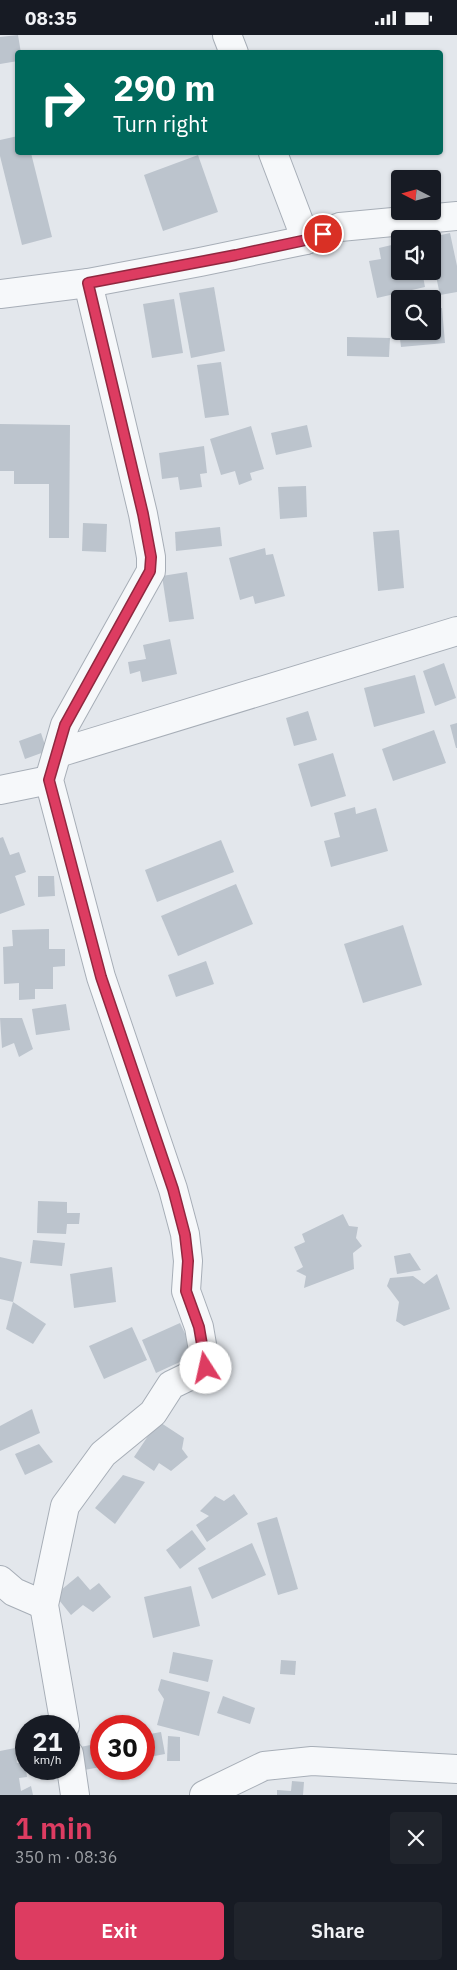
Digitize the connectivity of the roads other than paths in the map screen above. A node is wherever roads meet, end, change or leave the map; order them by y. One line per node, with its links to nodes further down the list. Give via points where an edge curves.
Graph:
1 (227, 35): 2 (street)
2 (233, 50)
3 (273, 155): 5 (street)
4 (457, 216): 5 (street, via 340,227)
5 (306, 240): 6 (street)
6 (88, 283): 7 (street); 9 (street, via 151,557 150,571 65,725)
7 (0, 294)
8 (457, 631): 9 (street)
9 (58, 753): 10 (street)
10 (49, 780): 11 (street); 13 (street, via 101,977 173,1189 185,1235 188,1261 186,1291 199,1327 206,1368 171,1385 153,1413 102,1454 65,1506)
11 (0, 790)
12 (0, 1580): 13 (street, via 14,1592)
13 (44, 1605): 14 (street)
14 (62, 1715)
15 (457, 1769): 18 (street, via 312,1761 264,1766)
16 (73, 1780): 17 (street)
17 (75, 1795)
18 (204, 1795)

